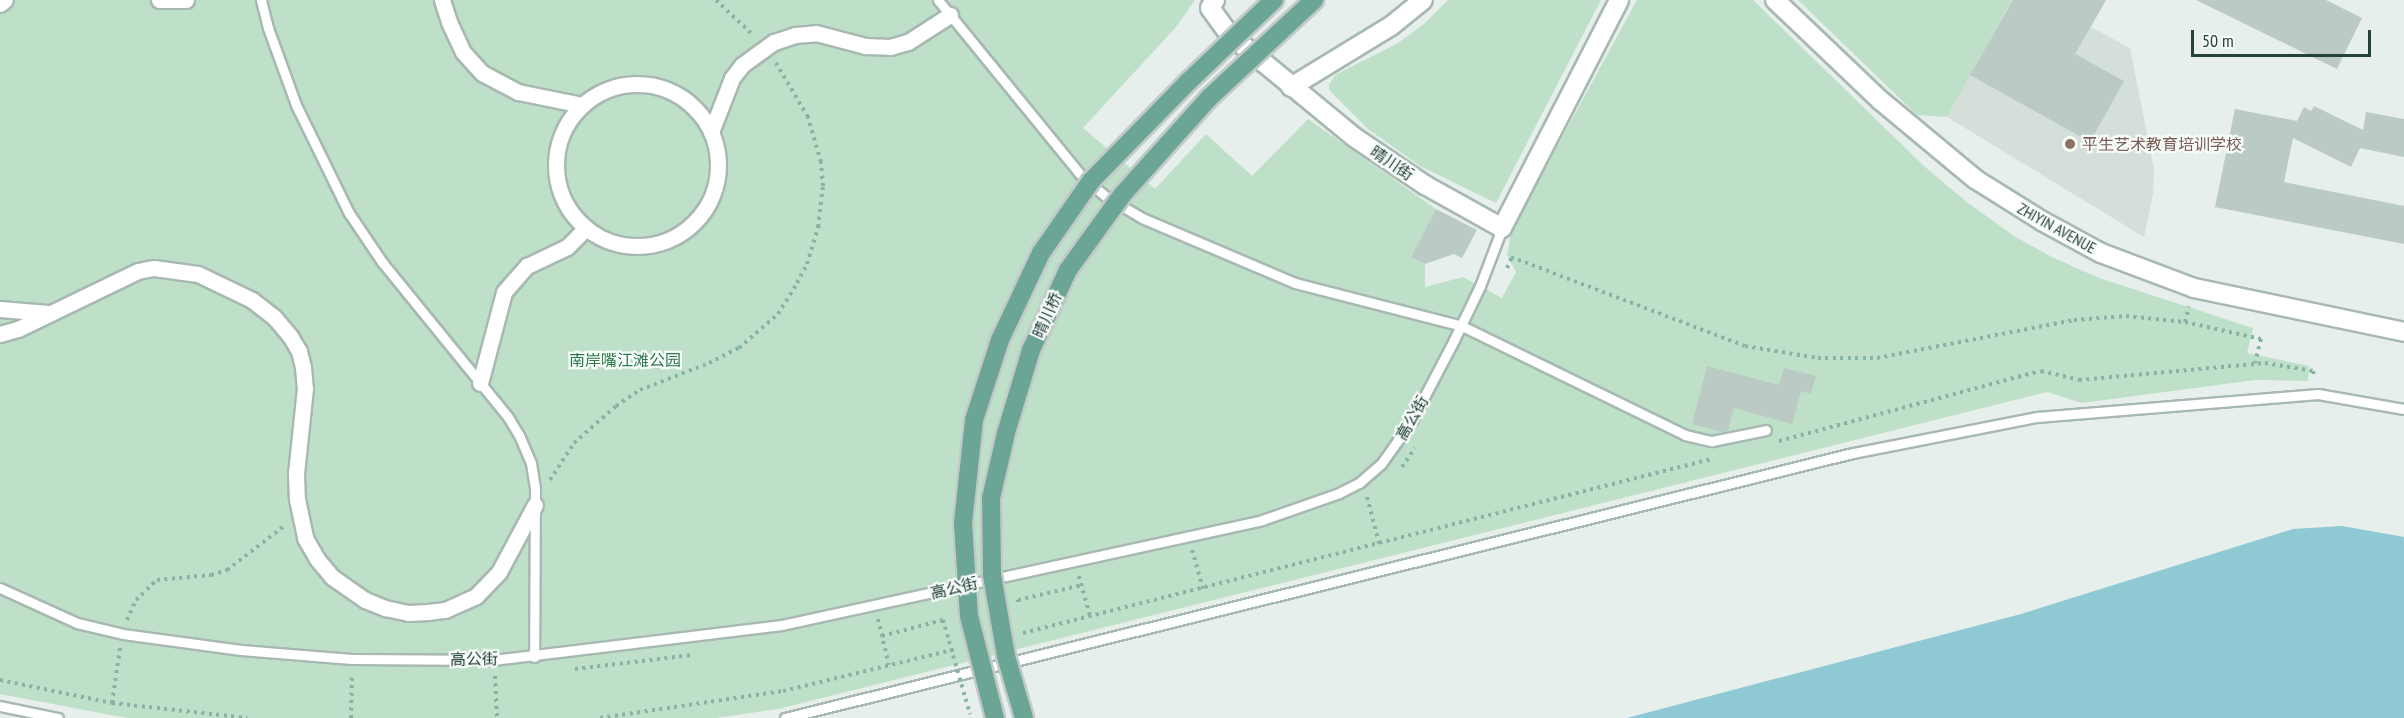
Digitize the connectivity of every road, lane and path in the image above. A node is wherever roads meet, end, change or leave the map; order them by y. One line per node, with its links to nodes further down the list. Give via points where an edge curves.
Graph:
1 (5, 0): 14 (street)
2 (159, 0): 3 (street)
3 (186, 0)
4 (261, 0): 33 (lane, via 296,105 349,213 382,262)
5 (442, 0): 18 (street, via 463,52 482,73 518,92)
6 (716, 0): 16 (path)
7 (938, 0): 15 (lane)
8 (1275, 0): 84 (main road, 晴川桥, bridge, via 1091,181 1041,253 1000,340 974,420 963,523 969,616)
9 (1314, 0): 85 (main road, 晴川桥, bridge, via 1209,98 1122,195 1068,270 1031,350 991,498 992,575 1006,656)
10 (1423, 0): 17 (street, via 1391,26)
11 (1619, 0): 21 (street, 高公街)
12 (1775, 0): 25 (street, ZHIYIN AVENUE, via 1880,100 1975,179 2102,253)
13 (1211, 3): 17 (street, 晴川街, via 1229,34)
14 (0, 4)
15 (950, 15): 16 (street, via 908,42 890,47 866,46 807,33); 29 (lane, via 1083,178 1105,196 1173,233 1295,283)
16 (765, 48): 19 (street, via 732,78); 44 (path, via 808,117 821,162 820,219 802,273 778,314 747,342 718,359 640,390 594,424 574,443)
17 (1291, 87): 21 (street, 晴川街, via 1389,161)
18 (582, 105): 19 (street, via 622,85 653,85 694,107); 20 (street, via 564,130 556,160 560,190)
19 (711, 132): 20 (street, via 717,149 716,185 699,217 687,229 654,244 636,246 618,243)
20 (586, 228): 33 (street, via 567,247 527,266 504,292)
21 (1502, 228): 22 (lane, 高公街)
22 (1494, 250): 23 (path); 29 (lane, 高公街)
23 (1512, 257): 24 (path); 28 (path, via 1745,346 1818,358 1877,358 2074,320 2126,316)
24 (1502, 276)
25 (2194, 288): 28 (path); 30 (street, ZHIYIN AVENUE)
26 (0, 309): 27 (street)
27 (51, 314): 31 (street); 45 (street, via 129,275 154,268 198,274 235,291 274,317 299,351 303,367 305,388 296,472)
28 (2186, 322): 32 (path, via 2261,339)
29 (1461, 326): 36 (lane, via 1685,435 1712,441); 65 (lane, 高公街, via 1411,422 1381,464 1359,483 1304,507 1262,520 794,623)
30 (2404, 332)
31 (0, 334)
32 (2255, 363): 34 (path, via 2313,371); 37 (path, via 2079,380 2042,371)
33 (480, 383): 44 (lane, via 519,435 531,463)
34 (2318, 394): 35 (lane); 82 (lane, via 2037,417 1853,453)
35 (2404, 409)
36 (1766, 430)
37 (1769, 444)
38 (1416, 447): 40 (path)
39 (1715, 458): 46 (path)
40 (1398, 471)
41 (1376, 490): 42 (path)
42 (1367, 496): 43 (path); 46 (path)
43 (1360, 499)
44 (535, 505): 45 (street, via 512,552 486,588 464,603 408,613 384,608 332,577 305,538); 65 (lane)
45 (299, 513): 57 (path, via 226,570 152,583 136,600)
46 (1379, 543): 51 (path)
47 (1201, 544): 51 (path, via 1191,546)
48 (1090, 571): 49 (path)
49 (1068, 576)
50 (0, 588): 57 (lane, 高公街, via 77,623)
51 (1203, 588): 53 (path)
52 (1020, 611): 53 (path, bridge, via 1018,600 1082,585)
53 (1090, 616): 58 (path)
54 (889, 618): 56 (path)
55 (1022, 621): 59 (path)
56 (867, 623)
57 (123, 634): 65 (lane, 高公街, via 241,650 352,659)
58 (1011, 635)
59 (1027, 643)
60 (967, 646): 66 (path)
61 (110, 648): 62 (path)
62 (119, 651): 63 (path); 75 (path)
63 (129, 652)
64 (696, 654): 67 (path)
65 (534, 657)
66 (889, 665): 81 (path, via 783,691); 83 (path, bridge, via 882,636 943,621)
67 (572, 669)
68 (340, 674): 70 (path)
69 (506, 674): 72 (path)
70 (352, 675): 71 (path); 79 (path)
71 (363, 675)
72 (483, 675)
73 (0, 680): 75 (path)
74 (497, 697): 80 (path)
75 (111, 703): 78 (path)
76 (0, 706): 77 (lane)
77 (58, 718)
78 (247, 718)
79 (351, 718)
80 (497, 718)
81 (600, 718)
82 (785, 718)
83 (971, 718)
84 (995, 718)
85 (1024, 718)

